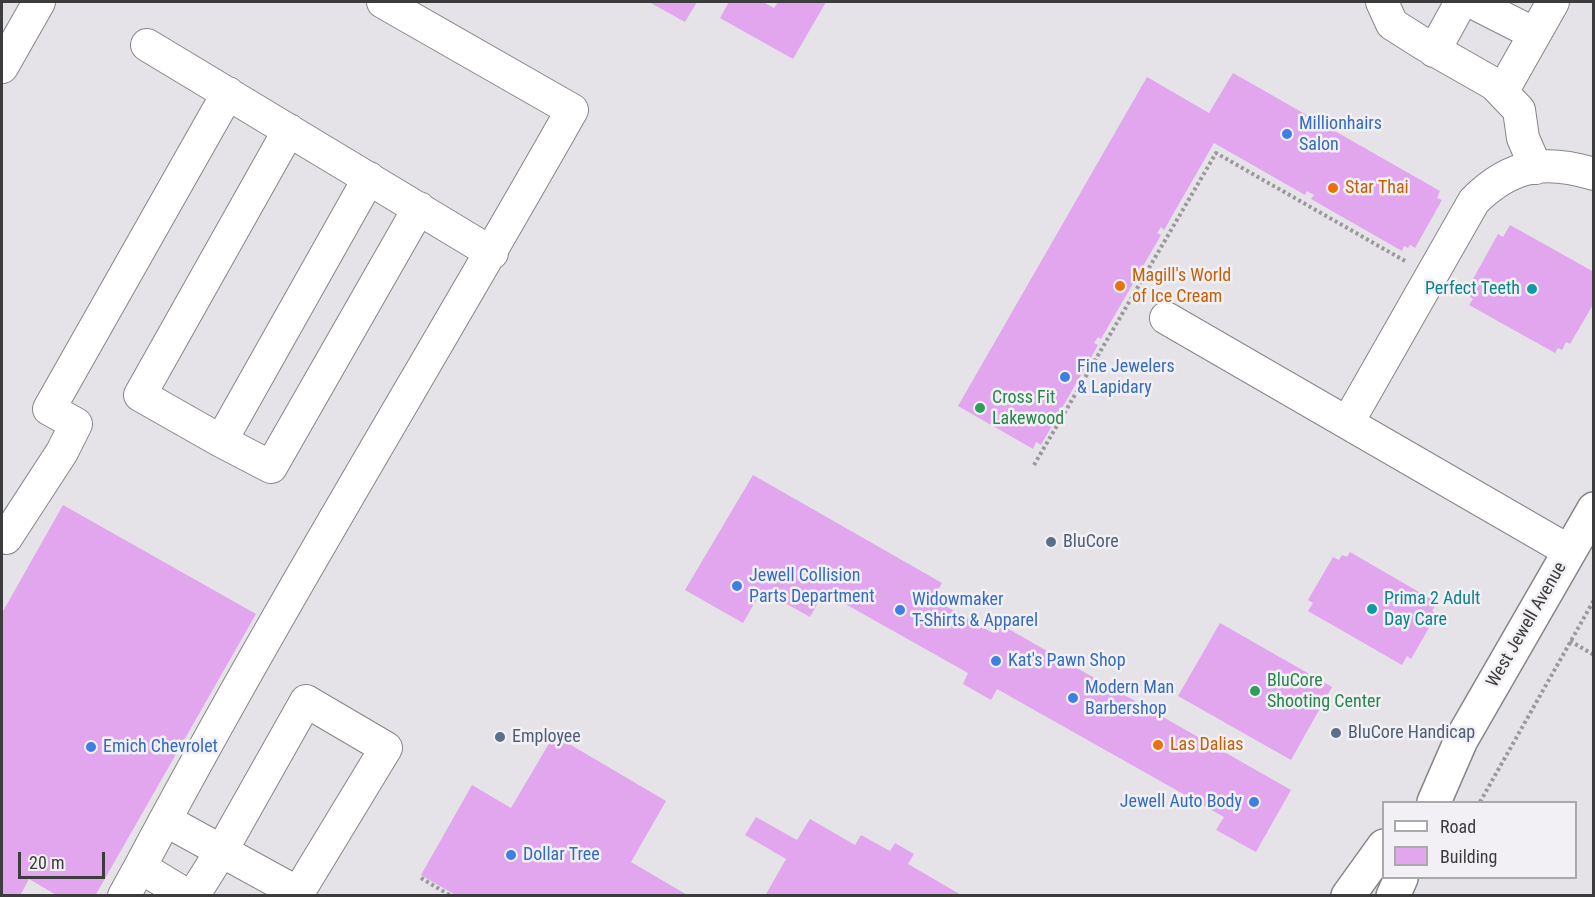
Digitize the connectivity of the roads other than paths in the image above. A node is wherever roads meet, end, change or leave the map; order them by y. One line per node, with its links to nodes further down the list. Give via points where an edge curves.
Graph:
1 (39, 2): 10 (street)
2 (383, 2): 18 (street, via 572,110)
3 (1382, 2): 9 (street, via 1392,24)
4 (1461, 2): 9 (street)
5 (1472, 2): 7 (street)
6 (1553, 2): 7 (street)
7 (1535, 34): 11 (street)
8 (147, 45): 12 (street)
9 (1434, 51): 11 (street)
10 (2, 67)
11 (1502, 92): 14 (street, via 1519,110 1522,138)
12 (228, 93): 13 (street); 23 (street, via 49,409 76,424 62,452 6,538)
13 (289, 130): 16 (street); 21 (street, via 140,394)
14 (1536, 168): 15 (street, via 1557,166); 20 (street, via 1511,172 1474,201)
15 (1593, 174)
16 (369, 178): 17 (street); 21 (street)
17 (419, 208): 18 (street); 21 (street, via 271,467)
18 (492, 253): 28 (street)
19 (1166, 318): 20 (street)
20 (1348, 422): 24 (street)
21 (221, 441)
22 (1593, 509): 24 (main road, West Jewell Avenue)
23 (2, 535)
24 (1569, 551): 25 (main road, West Jewell Avenue)
25 (1461, 740): 26 (main road, West Jewell Avenue); 27 (main road, West Jewell Avenue)
26 (1417, 801)
27 (1434, 801)
28 (165, 820): 30 (street); 31 (street)
29 (1382, 847): 36 (main road)
30 (222, 850): 30 (street, via 298,893 386,748 306,700); 35 (street)
31 (140, 867): 33 (street); 34 (street)
32 (1401, 879): 37 (main road)
33 (124, 896)
34 (188, 896)
35 (193, 896)
36 (1348, 896)
37 (1393, 896)

